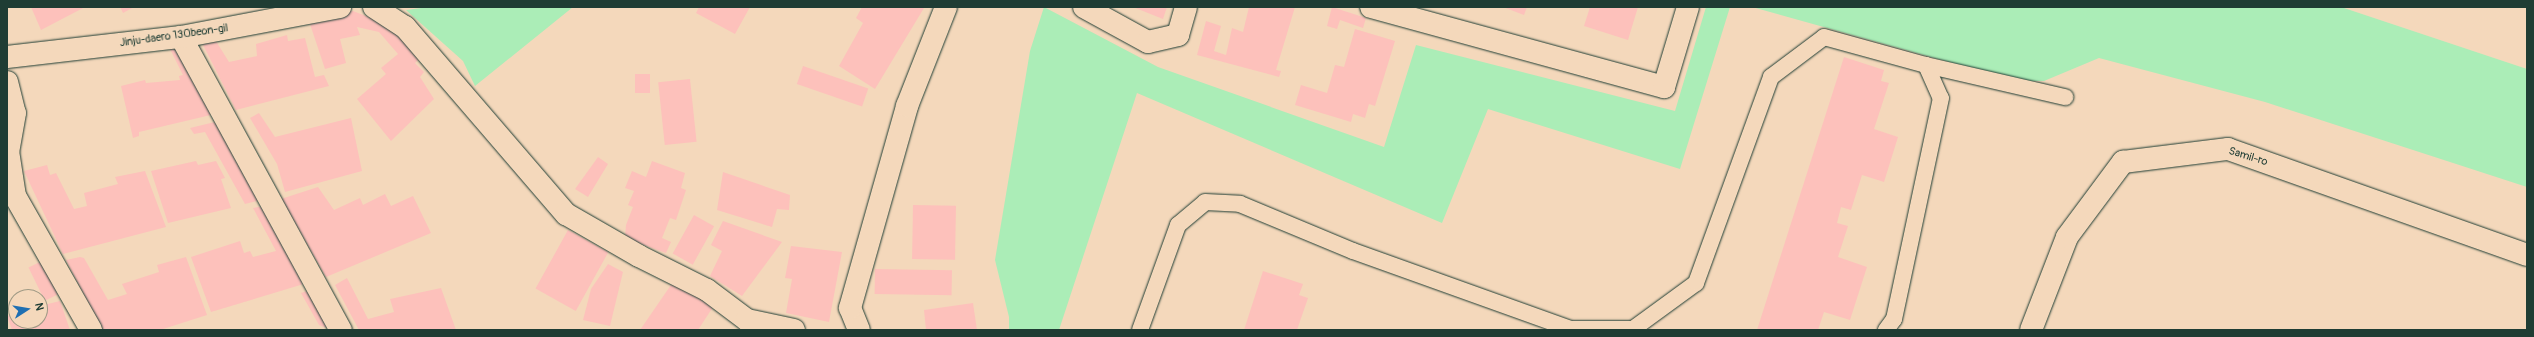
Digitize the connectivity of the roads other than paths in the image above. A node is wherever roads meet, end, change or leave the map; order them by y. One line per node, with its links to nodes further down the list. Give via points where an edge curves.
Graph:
1 (340, 7): 8 (street, Jinju-daero 130beon-gil)
2 (374, 7): 16 (street, via 405,27 566,214 639,256 707,290 747,320)
3 (946, 7): 17 (street, via 907,106 850,308)
4 (1084, 7): 5 (street, via 1148,42 1178,35)
5 (1186, 7)
6 (1371, 7): 7 (street, via 1664,87)
7 (1688, 7)
8 (181, 37): 9 (street, Jinju-daero 130beon-gil); 15 (street)
9 (7, 57)
10 (1926, 65): 12 (lane); 18 (lane, via 1824,37 1771,77 1696,283 1633,329 1571,329 1353,251 1240,204 1205,202 1178,225); 19 (lane, via 1941,98 1894,319)
11 (7, 82): 14 (street, via 15,113 8,151 15,196)
12 (2065, 97)
13 (2527, 255): 20 (street, Samil-ro, via 2228,149 2124,162 2067,237)
14 (91, 330)
15 (341, 330)
16 (794, 330)
17 (859, 330)
18 (1140, 330)
19 (1886, 330)
20 (2031, 330)

